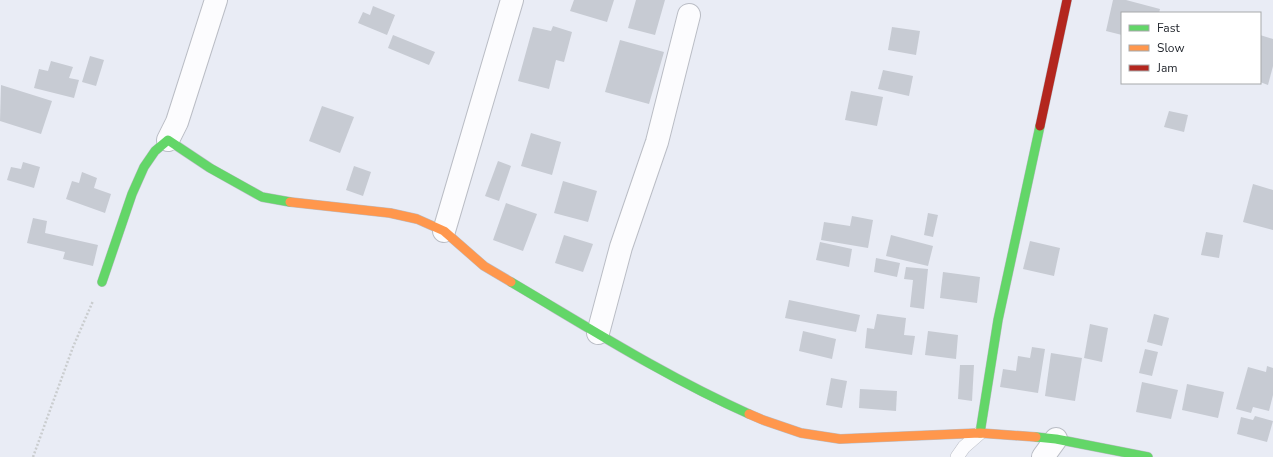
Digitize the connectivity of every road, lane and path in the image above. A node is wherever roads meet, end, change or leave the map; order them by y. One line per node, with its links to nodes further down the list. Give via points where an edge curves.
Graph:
1 (216, 0): 5 (street, via 177,122)
2 (512, 0): 6 (street)
3 (1067, 0): 9 (street, via 998,320)
4 (689, 15): 8 (street, via 656,142 622,247)
5 (168, 140): 6 (street, via 210,168 262,197 417,219); 7 (street, via 154,151 144,167 132,194)
6 (444, 231): 8 (street, via 484,266)
7 (102, 282): 11 (path, via 73,347)
8 (598, 333): 9 (street, via 710,397 801,433 840,439)
9 (980, 433): 10 (street); 12 (lane)
10 (1056, 439): 13 (street); 14 (street)
11 (33, 457)
12 (957, 457)
13 (1043, 457)
14 (1148, 457)

